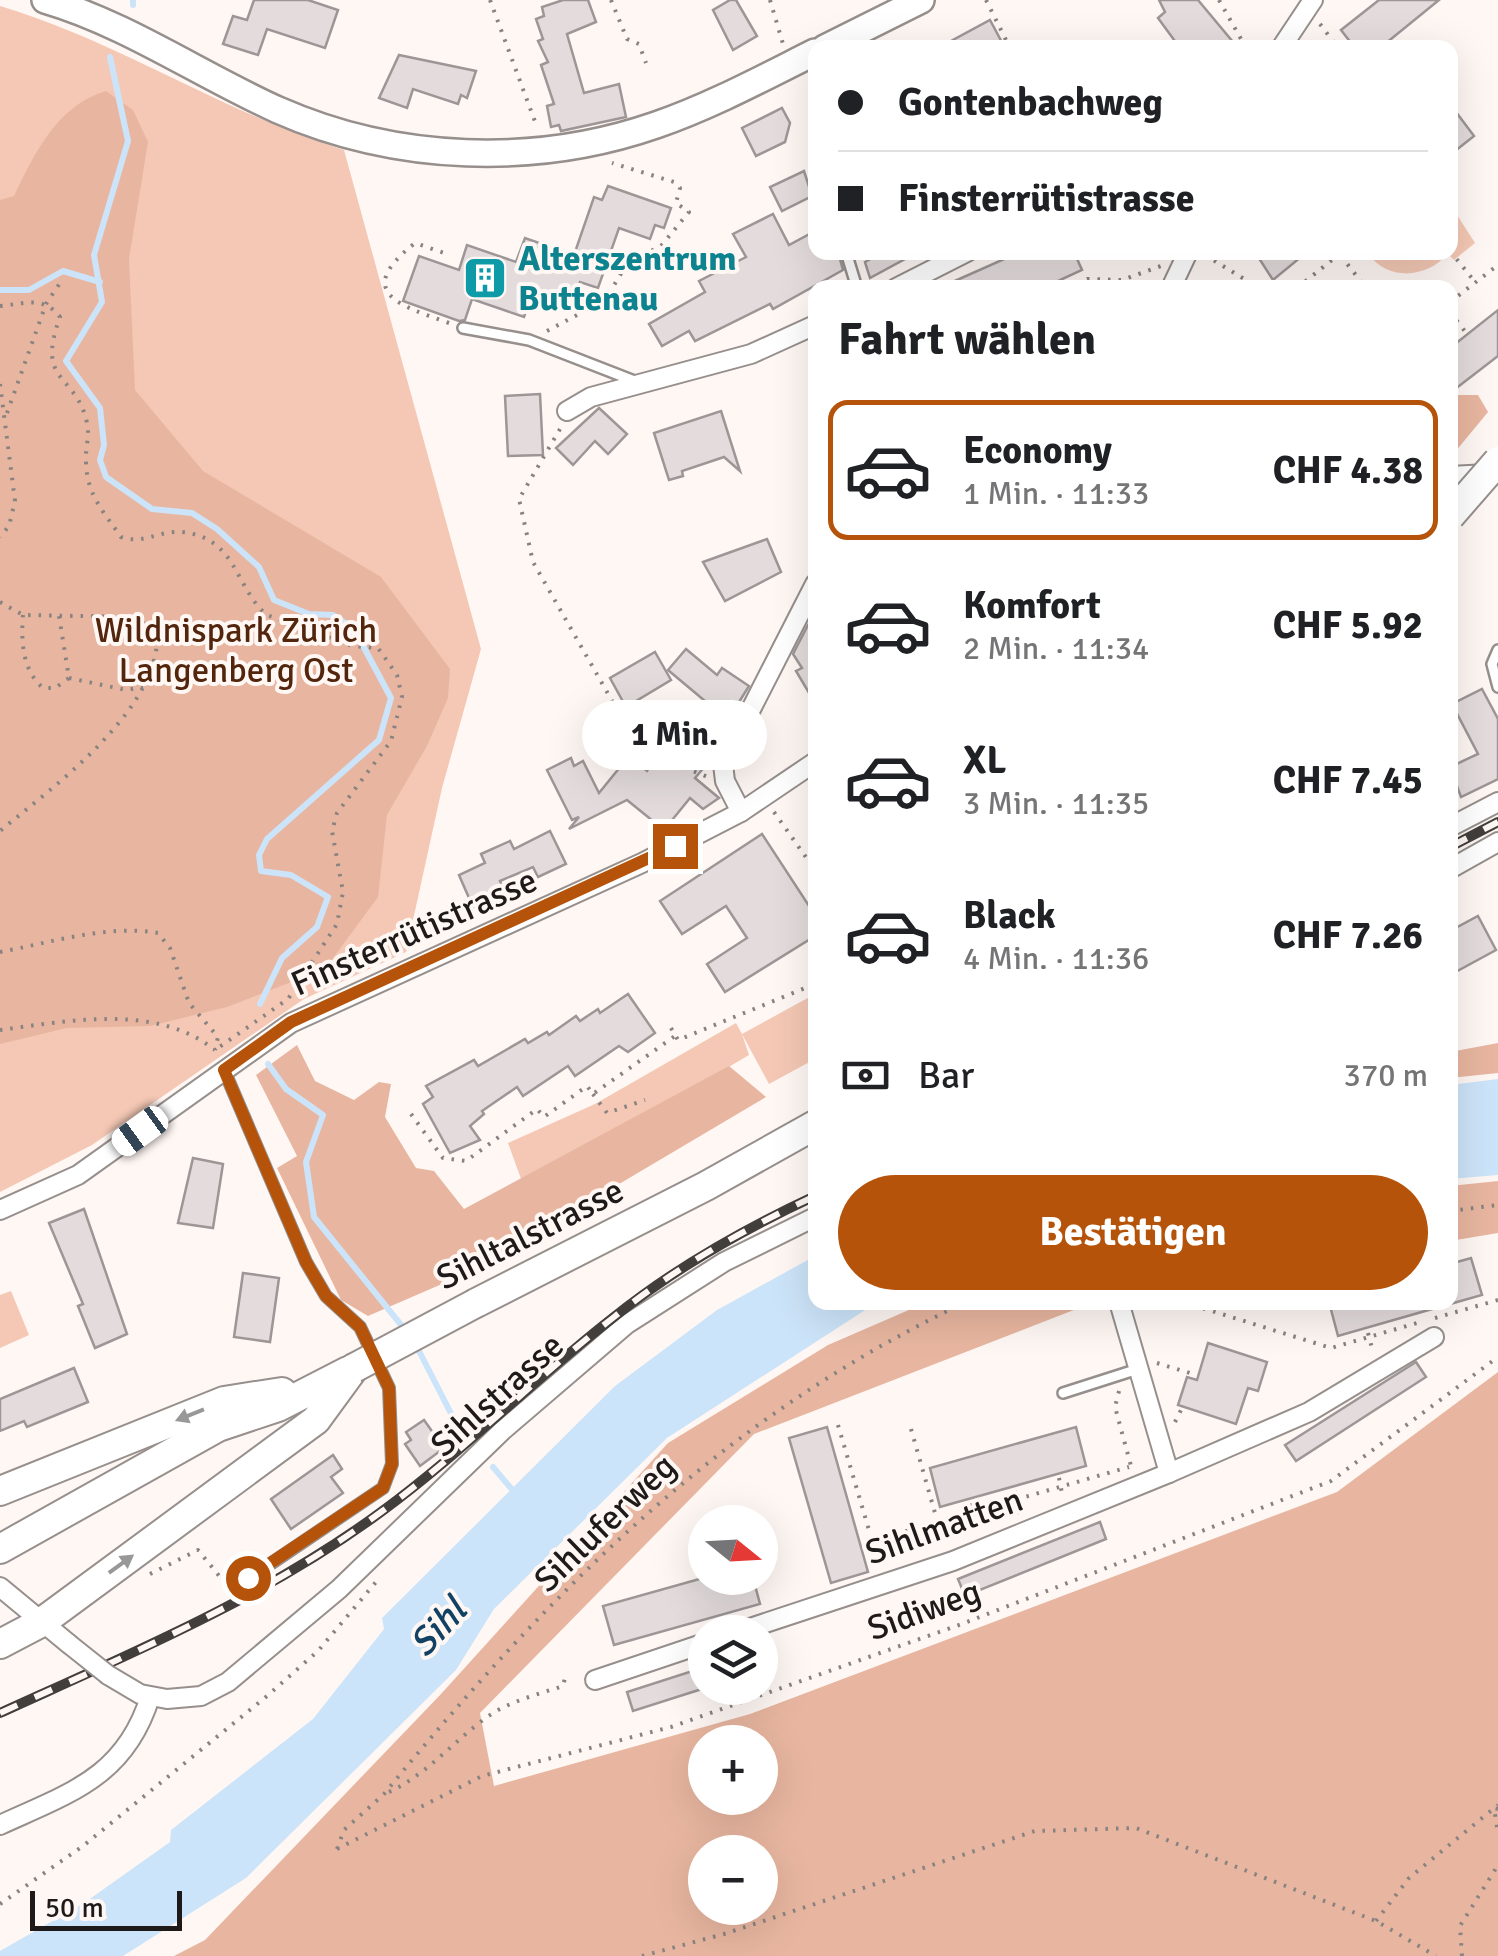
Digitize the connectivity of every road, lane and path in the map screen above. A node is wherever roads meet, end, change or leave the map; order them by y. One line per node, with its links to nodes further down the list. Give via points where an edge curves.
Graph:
1 (45, 0): 17 (main road, via 116,28 280,111 350,136 455,153)
2 (490, 0): 17 (path)
3 (611, 0): 16 (path)
4 (770, 0): 14 (path)
5 (920, 0): 9 (main road)
6 (986, 0): 10 (path)
7 (1219, 0): 11 (path)
8 (1309, 6): 12 (street); 13 (path)
9 (841, 40)
10 (1006, 40)
11 (1240, 40)
12 (1286, 40)
13 (1332, 40)
14 (784, 49)
15 (808, 55): 17 (main road, via 658,124)
16 (646, 63)
17 (547, 150)
18 (602, 162): 41 (path, via 674,182 680,188 676,203 688,212 661,246 628,262 605,300)
19 (450, 255): 38 (path, via 416,243 390,263 386,292 400,306)
20 (951, 260): 26 (street)
21 (1214, 260): 31 (path)
22 (1331, 260): 32 (path)
23 (1456, 260): 33 (path)
24 (1498, 264): 33 (path)
25 (62, 280): 35 (path)
26 (912, 280)
27 (1086, 280): 29 (path)
28 (1122, 280): 30 (path, via 1160,266)
29 (1122, 280)
30 (1175, 280)
31 (1247, 280)
32 (1307, 280)
33 (1474, 282): 34 (path)
34 (1458, 295)
35 (46, 304): 36 (path); 45 (path); 74 (path, via 60,317 53,369 88,424 86,463 98,512 132,540 166,532 198,536 238,564 242,582 267,615 352,646 378,648 397,675 402,697 391,741 336,813 332,831 343,892 337,924 288,999)
36 (0, 306)
37 (1458, 322): 40 (path)
38 (463, 328): 41 (lane)
39 (808, 328): 43 (street, via 751,354)
40 (1467, 334)
41 (529, 340): 43 (lane)
42 (0, 384): 45 (path)
43 (644, 385): 44 (street, via 591,396)
44 (566, 410): 60 (path, via 518,499 533,562 640,750)
45 (5, 416): 50 (path, via 15,501)
46 (1498, 461): 49 (main road, bridge)
47 (1498, 472): 48 (street)
48 (1458, 475)
49 (1458, 507)
50 (0, 537)
51 (808, 597): 60 (street, via 730,746)
52 (0, 602): 53 (path)
53 (22, 615): 54 (path); 56 (path, via 20,643 34,680 55,688)
54 (59, 616): 56 (path); 57 (path, via 118,613 145,624 157,644)
55 (1498, 650): 58 (lane, via 1492,664)
56 (69, 678): 57 (path, via 126,690)
57 (145, 686): 65 (path, via 76,766)
58 (1498, 687)
59 (808, 767): 61 (street, Finsterrütistrasse)
60 (725, 781): 63 (street)
61 (764, 797): 63 (street, Finsterrütistrasse); 67 (path)
62 (1498, 802): 64 (street)
63 (741, 812): 75 (street, Finsterrütistrasse, via 580,893 291,1022)
64 (1458, 823)
65 (0, 831)
66 (1498, 842): 68 (street)
67 (808, 860)
68 (1458, 864)
69 (0, 952): 74 (path, via 142,930 158,934 170,948 189,1003 218,1037)
70 (808, 987): 73 (path)
71 (671, 1028): 73 (path)
72 (0, 1030): 74 (path, via 131,1020 180,1031)
73 (676, 1036): 76 (path)
74 (214, 1050)
75 (224, 1070): 81 (street, Finsterrütistrasse, via 78,1175); 126 (lane, via 306,1262 326,1296 360,1327 392,1400 392,1464 383,1488)
76 (593, 1094): 77 (path, via 607,1113); 78 (path, via 587,1086 544,1117 537,1109 466,1161 443,1158)
77 (645, 1100)
78 (411, 1114)
79 (808, 1129): 95 (main road, Sihltalstrasse, bridge)
80 (1498, 1206): 82 (path)
81 (0, 1210)
82 (1458, 1210)
83 (808, 1220): 135 (street, Sihlstrasse, via 724,1262 627,1324 228,1682 201,1696)
84 (1498, 1300): 85 (path)
85 (1458, 1309)
86 (949, 1310): 136 (path, Sihluferweg, via 808,1386 662,1497 602,1553)
87 (1122, 1310): 94 (street)
88 (1209, 1310): 90 (path, via 1331,1348)
89 (1453, 1310): 90 (path)
90 (1369, 1335): 92 (path)
91 (1434, 1337): 107 (street, Sihlmatten, via 1310,1412)
92 (1374, 1356)
93 (1498, 1357): 140 (path, Sidiweg, via 1330,1482 671,1726 482,1776)
94 (1142, 1364): 96 (path); 97 (lane); 107 (street)
95 (354, 1368): 98 (main road, Sihltalstrasse); 129 (main road, one-way to 95, via 316,1420)
96 (1192, 1374)
97 (1118, 1375): 99 (lane); 106 (path, via 1115,1407)
98 (318, 1386): 100 (main road, Sihltalstrasse); 110 (main road, one-way to 110, via 224,1401)
99 (1063, 1392)
100 (278, 1406): 122 (main road, Sihltalstrasse, via 218,1427); 123 (main road, Sihltalstrasse, via 226,1443)
101 (838, 1424): 103 (path)
102 (912, 1429): 117 (path)
103 (847, 1453): 104 (path); 112 (path)
104 (839, 1455)
105 (1142, 1463): 106 (path)
106 (1131, 1466): 109 (path)
107 (1169, 1473): 130 (street, Sihlmatten, via 953,1562)
108 (1059, 1478): 109 (path)
109 (1060, 1487): 114 (path)
110 (0, 1491)
111 (1015, 1491): 114 (path)
112 (859, 1497): 113 (path); 120 (path)
113 (852, 1499)
114 (1016, 1499): 116 (path); 119 (path)
115 (972, 1503): 116 (path)
116 (972, 1512): 117 (path); 118 (path)
117 (937, 1522): 120 (path)
118 (976, 1523)
119 (1022, 1523)
120 (872, 1540): 121 (path); 125 (path)
121 (865, 1543)
122 (0, 1549)
123 (0, 1569)
124 (386, 1570): 142 (path, via 318,1652 83,1846)
125 (882, 1574)
126 (248, 1578): 127 (path, via 225,1583 198,1550)
127 (135, 1581)
128 (0, 1587): 129 (street, Sihlstrasse)
129 (33, 1614): 131 (main road); 135 (street, Sihlstrasse, bridge, via 108,1675)
130 (778, 1619)
131 (0, 1644)
132 (688, 1649): 134 (street)
133 (565, 1678): 136 (path, via 564,1686 483,1720 427,1770)
134 (594, 1680)
135 (150, 1697): 138 (street, via 130,1744 106,1770)
136 (384, 1794): 140 (path, Sihluferweg, via 344,1830)
137 (1497, 1807): 139 (path); 143 (path, via 1409,1878)
138 (0, 1826)
139 (1498, 1833)
140 (338, 1849)
141 (1498, 1865): 146 (path, via 1460,1926)
142 (0, 1904)
143 (1376, 1921): 144 (path, via 1136,1828 1035,1831); 145 (path)
144 (642, 1956)
145 (1436, 1956)
146 (1462, 1956)

